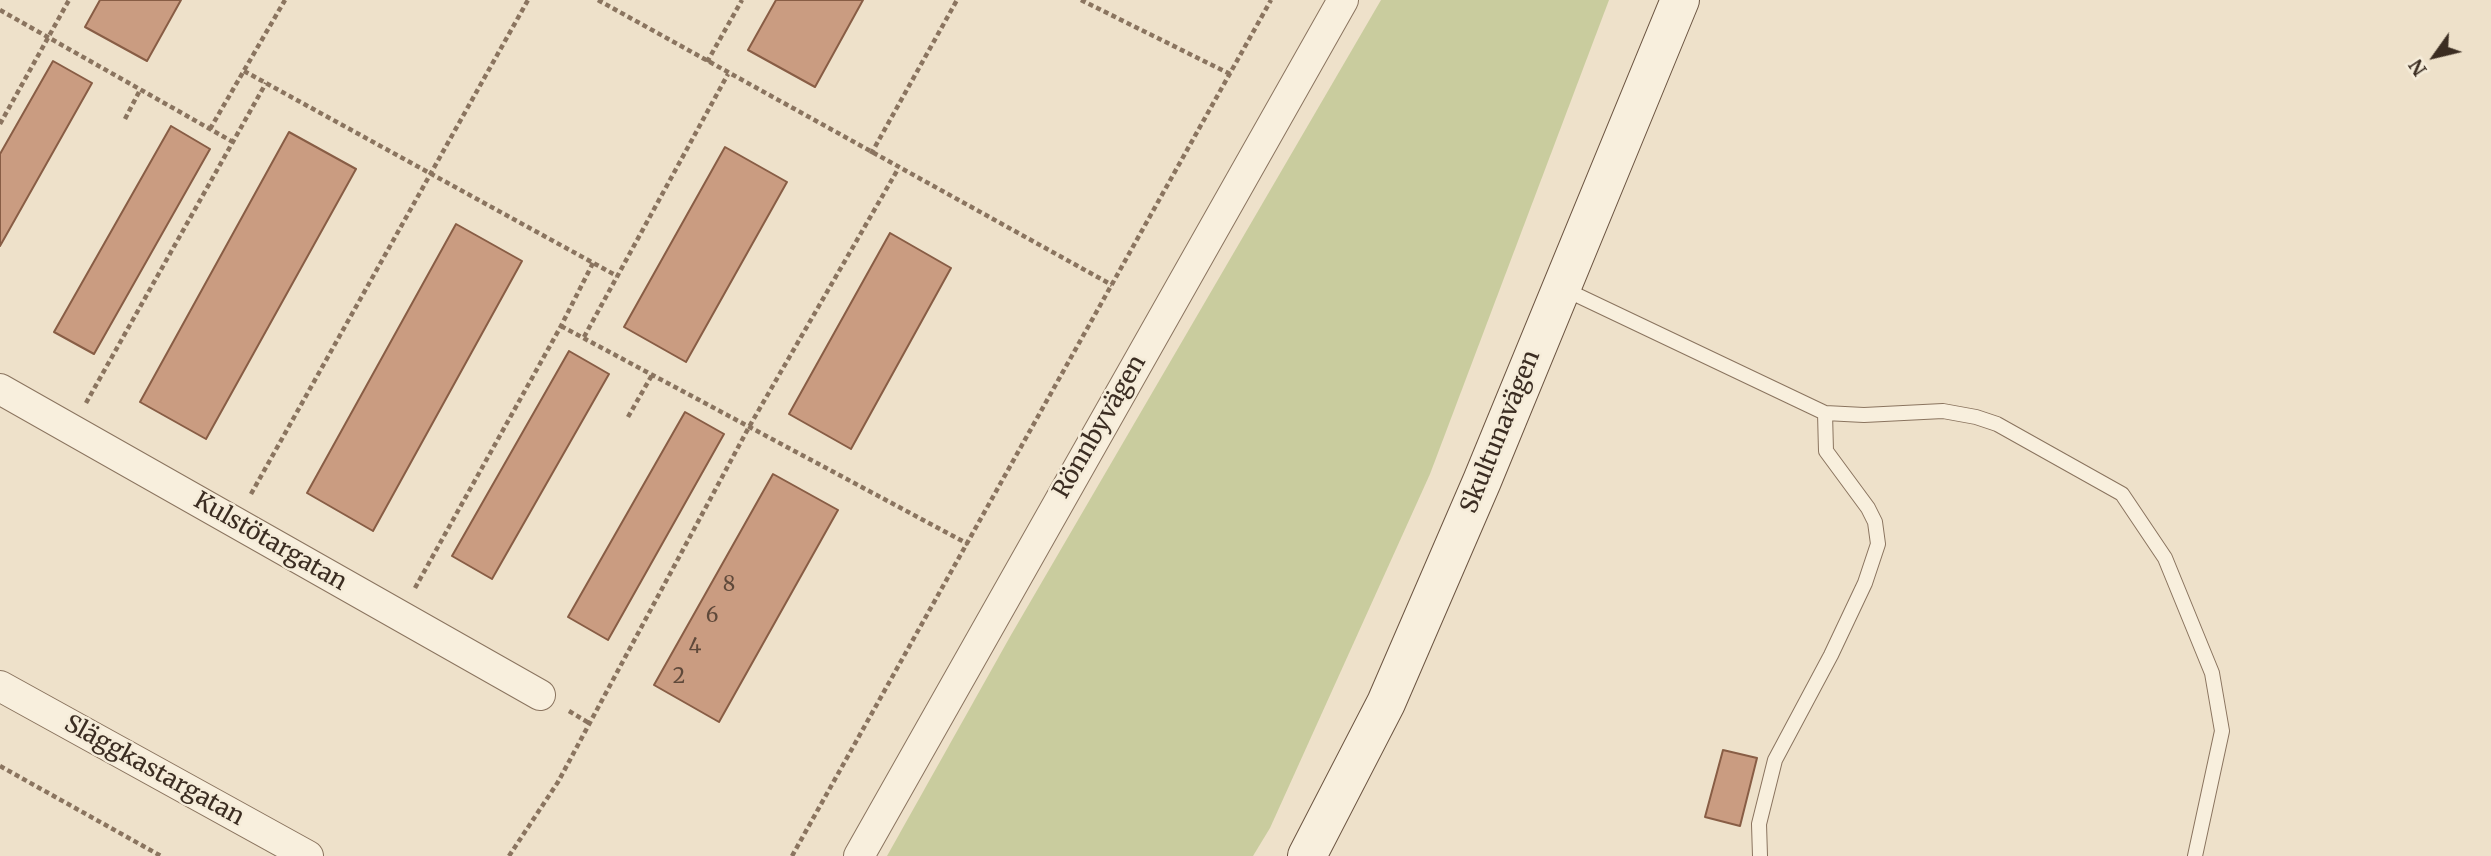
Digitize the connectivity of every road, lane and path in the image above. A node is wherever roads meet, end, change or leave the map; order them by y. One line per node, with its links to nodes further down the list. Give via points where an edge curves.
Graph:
1 (69, 0): 12 (path)
2 (285, 0): 14 (path)
3 (528, 0): 25 (path)
4 (598, 0): 13 (path)
5 (742, 0): 13 (path)
6 (957, 0): 23 (path)
7 (1081, 0): 16 (path)
8 (1272, 0): 16 (path)
9 (1342, 0): 48 (street, Rönnbyvägen)
10 (1680, 0): 29 (main road, Skultunavägen)
11 (0, 10): 12 (path)
12 (48, 38): 18 (path); 20 (path)
13 (707, 62): 15 (path)
14 (244, 71): 17 (path); 21 (path)
15 (728, 74): 23 (path); 27 (path)
16 (1230, 74): 28 (path)
17 (266, 83): 22 (path); 25 (path)
18 (140, 90): 19 (path); 21 (path)
19 (125, 118)
20 (0, 124)
21 (211, 129): 22 (path)
22 (233, 142): 37 (path)
23 (871, 154): 24 (path)
24 (898, 169): 28 (path); 36 (path)
25 (432, 174): 26 (path); 38 (path)
26 (593, 263): 27 (path); 30 (path)
27 (617, 276): 31 (path)
28 (1112, 285): 39 (path)
29 (1560, 287): 34 (lane); 49 (main road, Skultunavägen, via 1386,703)
30 (561, 326): 31 (path); 40 (path)
31 (584, 337): 32 (path)
32 (652, 375): 35 (path); 36 (path)
33 (0, 389): 37 (street, Kulstötargatan)
34 (1825, 412): 50 (lane, via 1826,451 1872,515 1878,544 1843,631 1774,760 1759,824); 51 (lane, via 1942,411 1976,417 1997,424 2122,494 2165,558 2212,673 2222,731)
35 (628, 417)
36 (749, 427): 39 (path); 46 (path, via 558,782)
37 (71, 429): 38 (street, Kulstötargatan)
38 (235, 523): 40 (street, Kulstötargatan)
39 (968, 544): 47 (path)
40 (400, 616): 42 (street, Kulstötargatan)
41 (0, 686): 45 (street, Släggkastargatan)
42 (540, 695)
43 (0, 766): 44 (path)
44 (161, 856)
45 (308, 856)
46 (509, 856)
47 (792, 856)
48 (859, 856)
49 (1307, 856)
50 (1760, 856)
51 (2195, 856)

